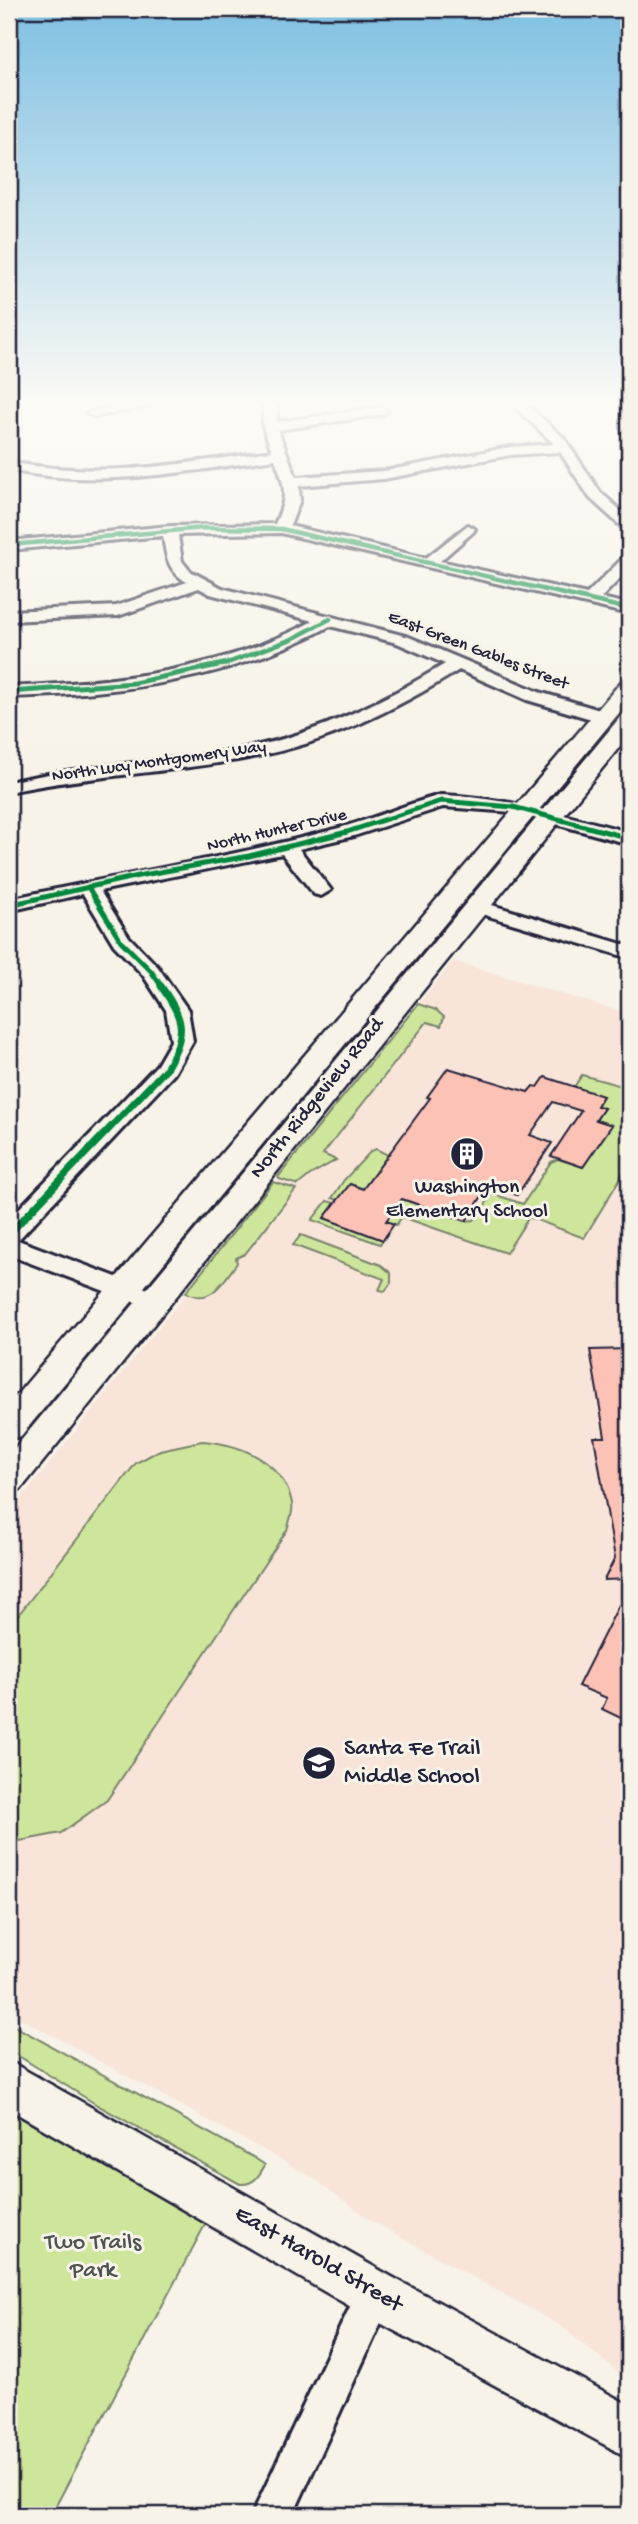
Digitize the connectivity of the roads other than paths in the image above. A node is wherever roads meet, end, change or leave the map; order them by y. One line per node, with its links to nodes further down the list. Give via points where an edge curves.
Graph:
1 (283, 524): 2 (street)
2 (281, 529): 4 (street); 7 (street)
3 (468, 529): 7 (street)
4 (170, 530): 5 (street); 8 (street, East Green Gables Street, via 174,562 184,575)
5 (9, 545)
6 (629, 560): 9 (street)
7 (429, 562): 9 (street)
8 (200, 583): 11 (street, via 118,611); 12 (street, East Green Gables Street)
9 (590, 600): 10 (street)
10 (629, 609)
11 (9, 616)
12 (330, 619): 13 (street, East Green Gables Street, via 402,640); 15 (street, via 260,654 183,677 103,688)
13 (458, 663): 16 (street, East Green Gables Street, via 533,696); 17 (street, North Lucy Montgomery Way, via 392,704 325,731 252,752)
14 (629, 687): 16 (main road, North Ridgeview Road)
15 (9, 692)
16 (623, 720): 18 (main road, North Ridgeview Road)
17 (9, 787)
18 (538, 813): 19 (street, North Hunter Drive); 20 (street, North Hunter Drive, via 482,802 441,801); 24 (main road, North Ridgeview Road); 28 (main road, North Ridgeview Road)
19 (629, 838)
20 (287, 847): 21 (street, North Hunter Drive); 22 (street, North Hunter Drive)
21 (88, 887): 23 (street, North Hunter Drive); 26 (street, via 121,941 151,971 177,1010 181,1041 166,1069)
22 (321, 890)
23 (9, 905)
24 (475, 906): 25 (street); 29 (main road, North Ridgeview Road)
25 (629, 952)
26 (9, 1234)
27 (9, 1246): 28 (street)
28 (125, 1290): 29 (street); 30 (main road, North Ridgeview Road)
29 (155, 1301): 31 (main road, North Ridgeview Road)
30 (9, 1427)
31 (9, 1479)
32 (9, 2084): 33 (main road, East Harold Street)
33 (375, 2294): 34 (main road, East Harold Street); 35 (street)
34 (629, 2433)
35 (272, 2515)

